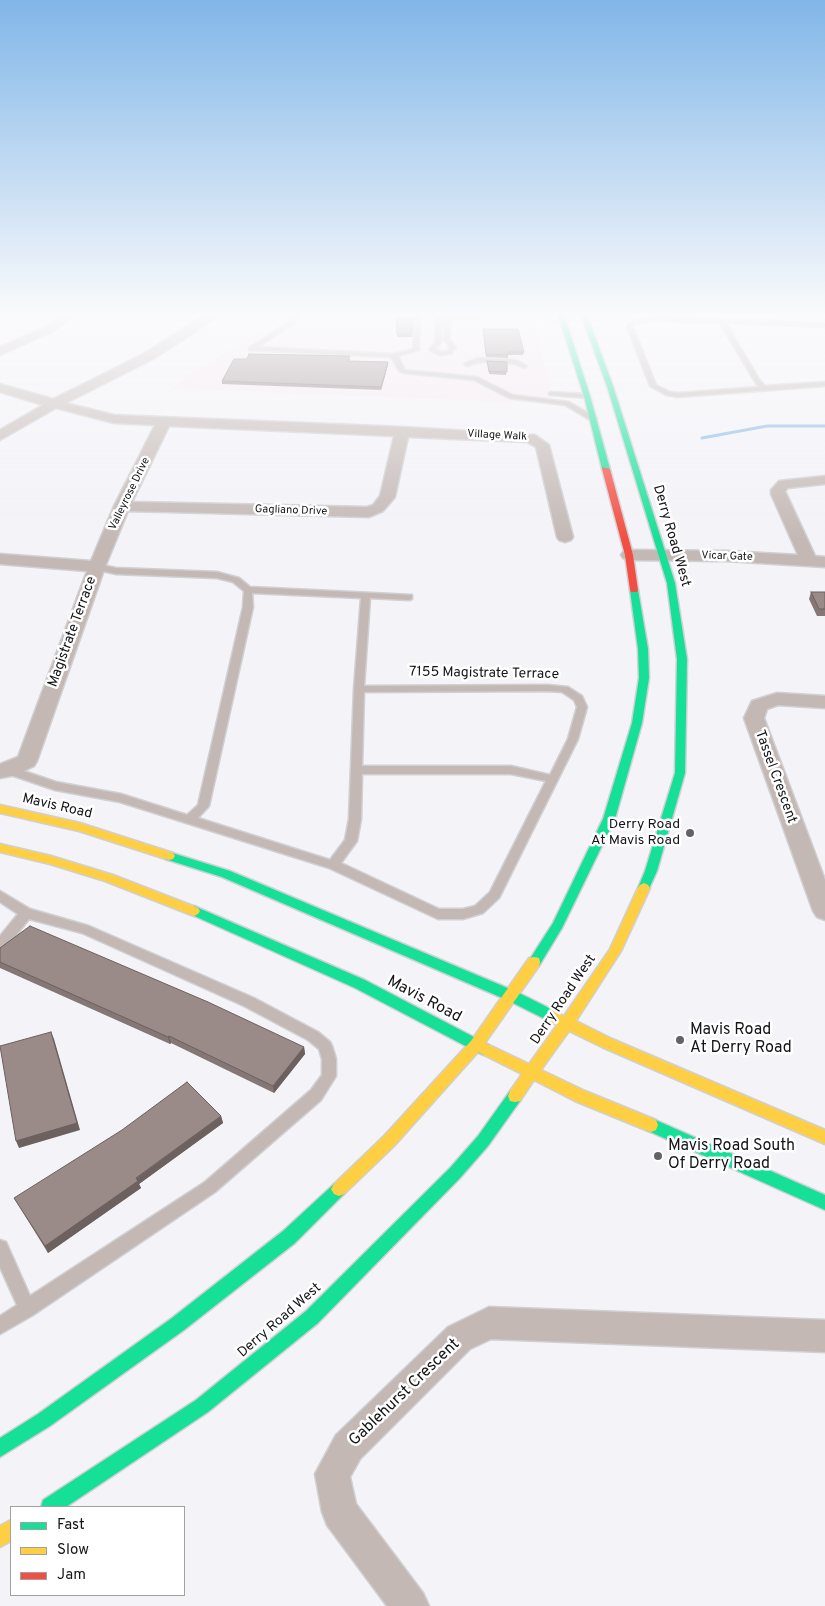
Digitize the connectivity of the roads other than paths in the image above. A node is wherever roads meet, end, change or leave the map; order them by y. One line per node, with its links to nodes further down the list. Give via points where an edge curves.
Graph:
1 (6, 390): 10 (street, Village Walk)
2 (82, 390): 10 (street)
3 (498, 390): 8 (lane)
4 (585, 390): 9 (main road)
5 (611, 390): 11 (main road, Derry Road West)
6 (658, 390): 7 (lane, via 678,395)
7 (739, 390)
8 (502, 392): 9 (lane); 12 (lane, via 511,397 567,404)
9 (587, 396): 11 (main road, via 597,397); 12 (main road)
10 (56, 403): 13 (street, Village Walk, via 99,416); 15 (street)
11 (616, 408): 20 (main road, Derry Road West)
12 (593, 418): 19 (main road)
13 (163, 422): 14 (street, Village Walk); 17 (street, Valleyrose Drive)
14 (402, 432): 17 (street, Gagliano Drive, via 387,497 378,508 368,512); 18 (street, Village Walk, via 538,441 549,468)
15 (0, 436)
16 (825, 480): 22 (street, via 784,484 778,490)
17 (122, 506): 23 (street, Valleyrose Drive)
18 (565, 537)
19 (630, 555): 20 (street, Vicar Gate); 40 (main road, via 643,649 644,678 637,723 609,819 558,925)
20 (663, 555): 22 (street, Vicar Gate); 41 (main road, Derry Road West, via 671,583 682,659 680,773 651,871 615,951)
21 (0, 559): 23 (street, Magistrate Terrace)
22 (817, 562)
23 (97, 566): 24 (lane, via 116,571 217,576 236,580); 29 (street, Magistrate Terrace, via 27,761)
24 (248, 590): 25 (lane); 33 (lane, via 248,607 203,806)
25 (366, 595): 26 (lane); 27 (lane)
26 (409, 597)
27 (359, 688): 30 (lane); 31 (lane, 7155 Magistrate Terrace, via 564,689 578,698 582,707 573,739)
28 (825, 702): 37 (street, Tassel Crescent, via 777,699 759,705 754,718)
29 (5, 770): 33 (lane, 7155 Magistrate Terrace, via 55,786 122,798)
30 (356, 770): 31 (lane, via 511,770); 35 (lane, via 351,841)
31 (553, 780): 35 (lane, 7155 Magistrate Terrace, via 495,895 479,910 438,914)
32 (0, 810): 40 (main road, Mavis Road, via 80,827 226,874)
33 (189, 820): 35 (lane, 7155 Magistrate Terrace)
34 (0, 848): 42 (main road, Mavis Road, via 109,878 192,910 360,984)
35 (334, 865)
36 (0, 896): 38 (lane)
37 (825, 911)
38 (26, 914): 39 (lane); 47 (lane, via 85,929 248,1002 312,1036 325,1046 329,1059 329,1076 316,1095 210,1187)
39 (0, 945)
40 (512, 996): 41 (main road, Mavis Road); 42 (main road)
41 (566, 1022): 43 (main road, Derry Road West); 44 (main road, Mavis Road, via 607,1043)
42 (476, 1045): 43 (main road, Mavis Road); 50 (main road, via 389,1141 289,1237 178,1324)
43 (532, 1072): 45 (main road, Mavis Road); 51 (main road, Derry Road West, via 483,1141 312,1317 202,1406)
44 (825, 1137)
45 (825, 1203)
46 (0, 1248): 47 (lane)
47 (26, 1309): 48 (lane)
48 (0, 1326)
49 (825, 1336): 52 (street, Gablehurst Crescent, via 489,1323 459,1338 348,1447 332,1474 340,1512)
50 (0, 1448)
51 (52, 1506)
52 (410, 1606)

